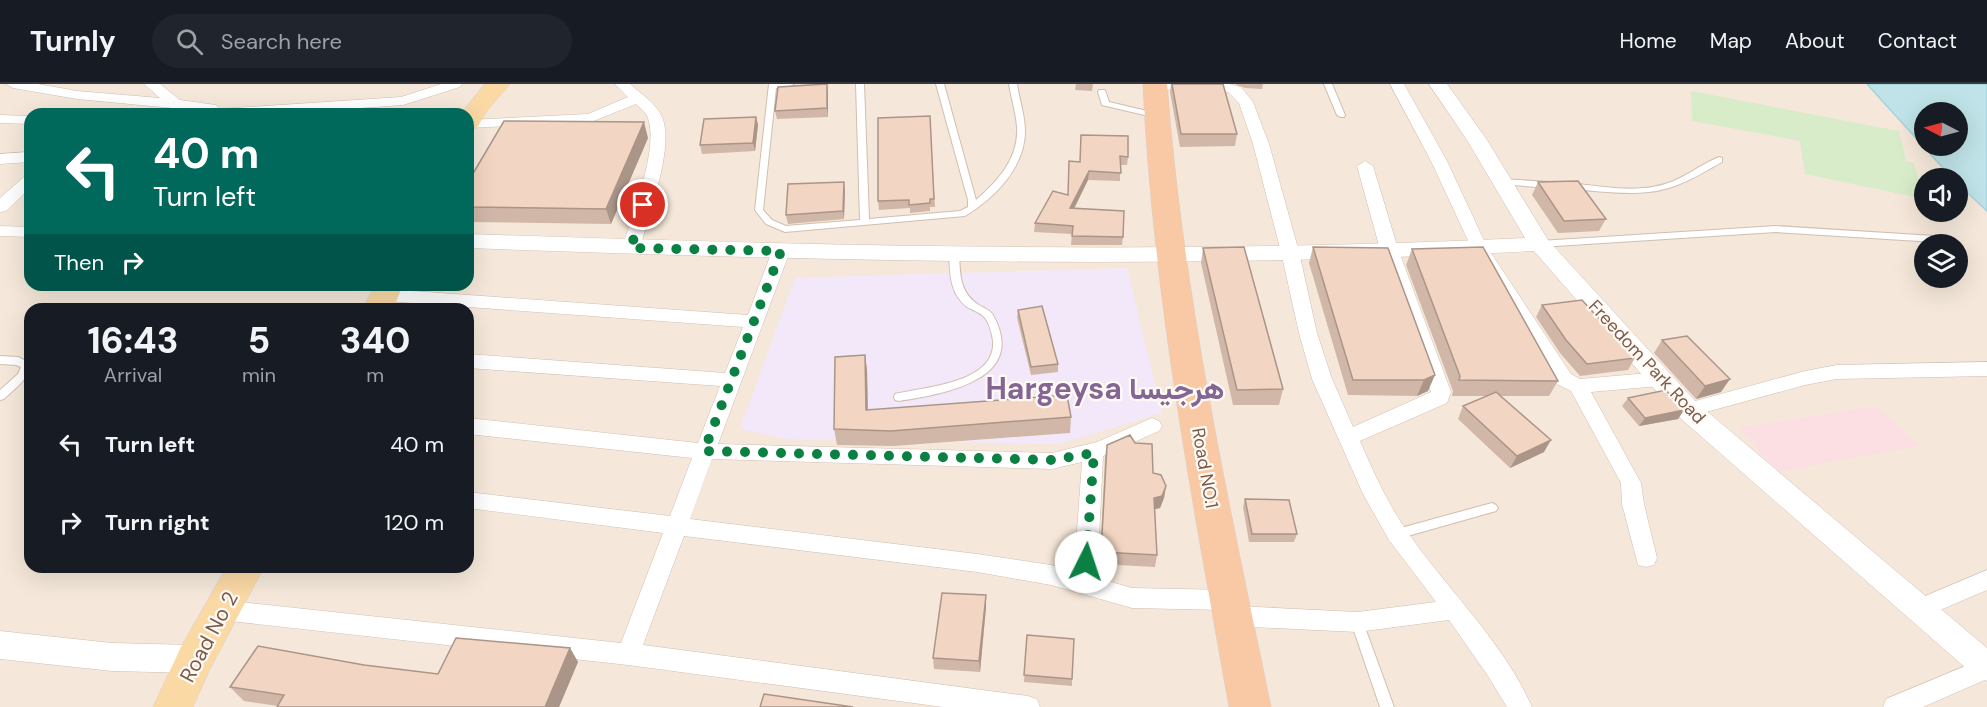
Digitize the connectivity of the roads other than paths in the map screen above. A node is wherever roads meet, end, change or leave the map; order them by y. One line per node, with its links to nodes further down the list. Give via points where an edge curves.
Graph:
1 (13, 84): 17 (street)
2 (151, 84): 18 (street)
3 (455, 84): 21 (street, via 404,101)
4 (498, 84): 22 (main road)
5 (622, 84): 16 (street)
6 (790, 84): 13 (lane)
7 (860, 84): 35 (lane)
8 (940, 84): 34 (lane)
9 (1013, 84): 34 (lane, via 1021,131 1014,163 994,191)
10 (1328, 84): 23 (lane)
11 (1397, 84): 41 (street, via 1439,160)
12 (1438, 84): 31 (street, Freedom Park Road)
13 (773, 85): 35 (lane, via 759,210 769,222 785,229)
14 (1103, 87): 15 (lane, via 1105,104 1112,107)
15 (1156, 95): 46 (street, via 1228,88 1239,93 1261,144); 47 (highway, Road NO.1)
16 (637, 98): 26 (street, via 591,118); 42 (street, via 658,124 659,145)
17 (116, 99): 18 (street); 19 (street)
18 (174, 102): 20 (street)
19 (106, 108)
20 (208, 108)
21 (301, 108)
22 (474, 114)
23 (1341, 115)
24 (0, 119): 25 (street)
25 (24, 120)
26 (474, 124)
27 (24, 157): 28 (street)
28 (0, 159)
29 (1719, 160): 31 (lane, via 1656,189 1631,191)
30 (1365, 166): 43 (street)
31 (1502, 182): 40 (street, Freedom Park Road)
32 (24, 185): 33 (street)
33 (0, 207)
34 (972, 208): 35 (lane, via 962,214)
35 (865, 222)
36 (0, 231): 37 (street)
37 (24, 232)
38 (1914, 237): 40 (lane, via 1776,229)
39 (474, 241): 42 (street)
40 (1540, 244): 41 (street); 55 (street, Freedom Park Road)
41 (1479, 247): 43 (street); 57 (street, via 1564,379)
42 (631, 248): 44 (street)
43 (1389, 249): 46 (street); 63 (street, via 1440,384 1440,398)
44 (781, 251): 45 (street); 49 (street)
45 (954, 252): 47 (street); 59 (lane, via 956,290 972,306 988,314 996,332 997,351 987,369 952,386)
46 (1290, 252): 47 (street); 63 (street, via 1322,379)
47 (1168, 254): 74 (highway, Road NO.1)
48 (384, 296): 49 (street)
49 (754, 322): 56 (street)
50 (0, 360): 52 (lane)
51 (474, 361): 56 (street)
52 (24, 364)
53 (1987, 369): 60 (street, via 1837,372)
54 (24, 372): 58 (lane)
55 (1660, 379): 57 (street); 60 (street, Freedom Park Road)
56 (731, 380): 64 (street)
57 (1578, 386): 70 (street, via 1631,483)
58 (0, 396)
59 (899, 397)
60 (1688, 410): 76 (street, Freedom Park Road)
61 (1152, 426): 65 (street)
62 (474, 427): 64 (street)
63 (1348, 438): 69 (street, via 1370,488)
64 (704, 451): 65 (street, via 1052,460); 68 (street)
65 (1094, 453): 73 (street)
66 (474, 501): 68 (street)
67 (1492, 508): 69 (lane)
68 (678, 526): 73 (street, via 977,563); 80 (street)
69 (1397, 534): 75 (street)
70 (1646, 558)
71 (243, 573): 77 (main road, Road No 2)
72 (1987, 580): 76 (street)
73 (1085, 584): 74 (street, via 1132,598)
74 (1231, 608): 78 (street); 85 (highway, Road NO.1)
75 (1455, 609): 78 (street); 87 (street)
76 (1919, 609): 82 (street, Freedom Park Road)
77 (221, 610): 80 (street); 81 (main road, Road No 2)
78 (1357, 622): 86 (lane)
79 (0, 645): 81 (street, via 112,657)
80 (628, 654): 84 (street)
81 (195, 659): 83 (main road, Road No 2)
82 (1987, 667): 88 (street)
83 (173, 707)
84 (1028, 707)
85 (1250, 707)
86 (1387, 707)
87 (1520, 707)
88 (1895, 707)

